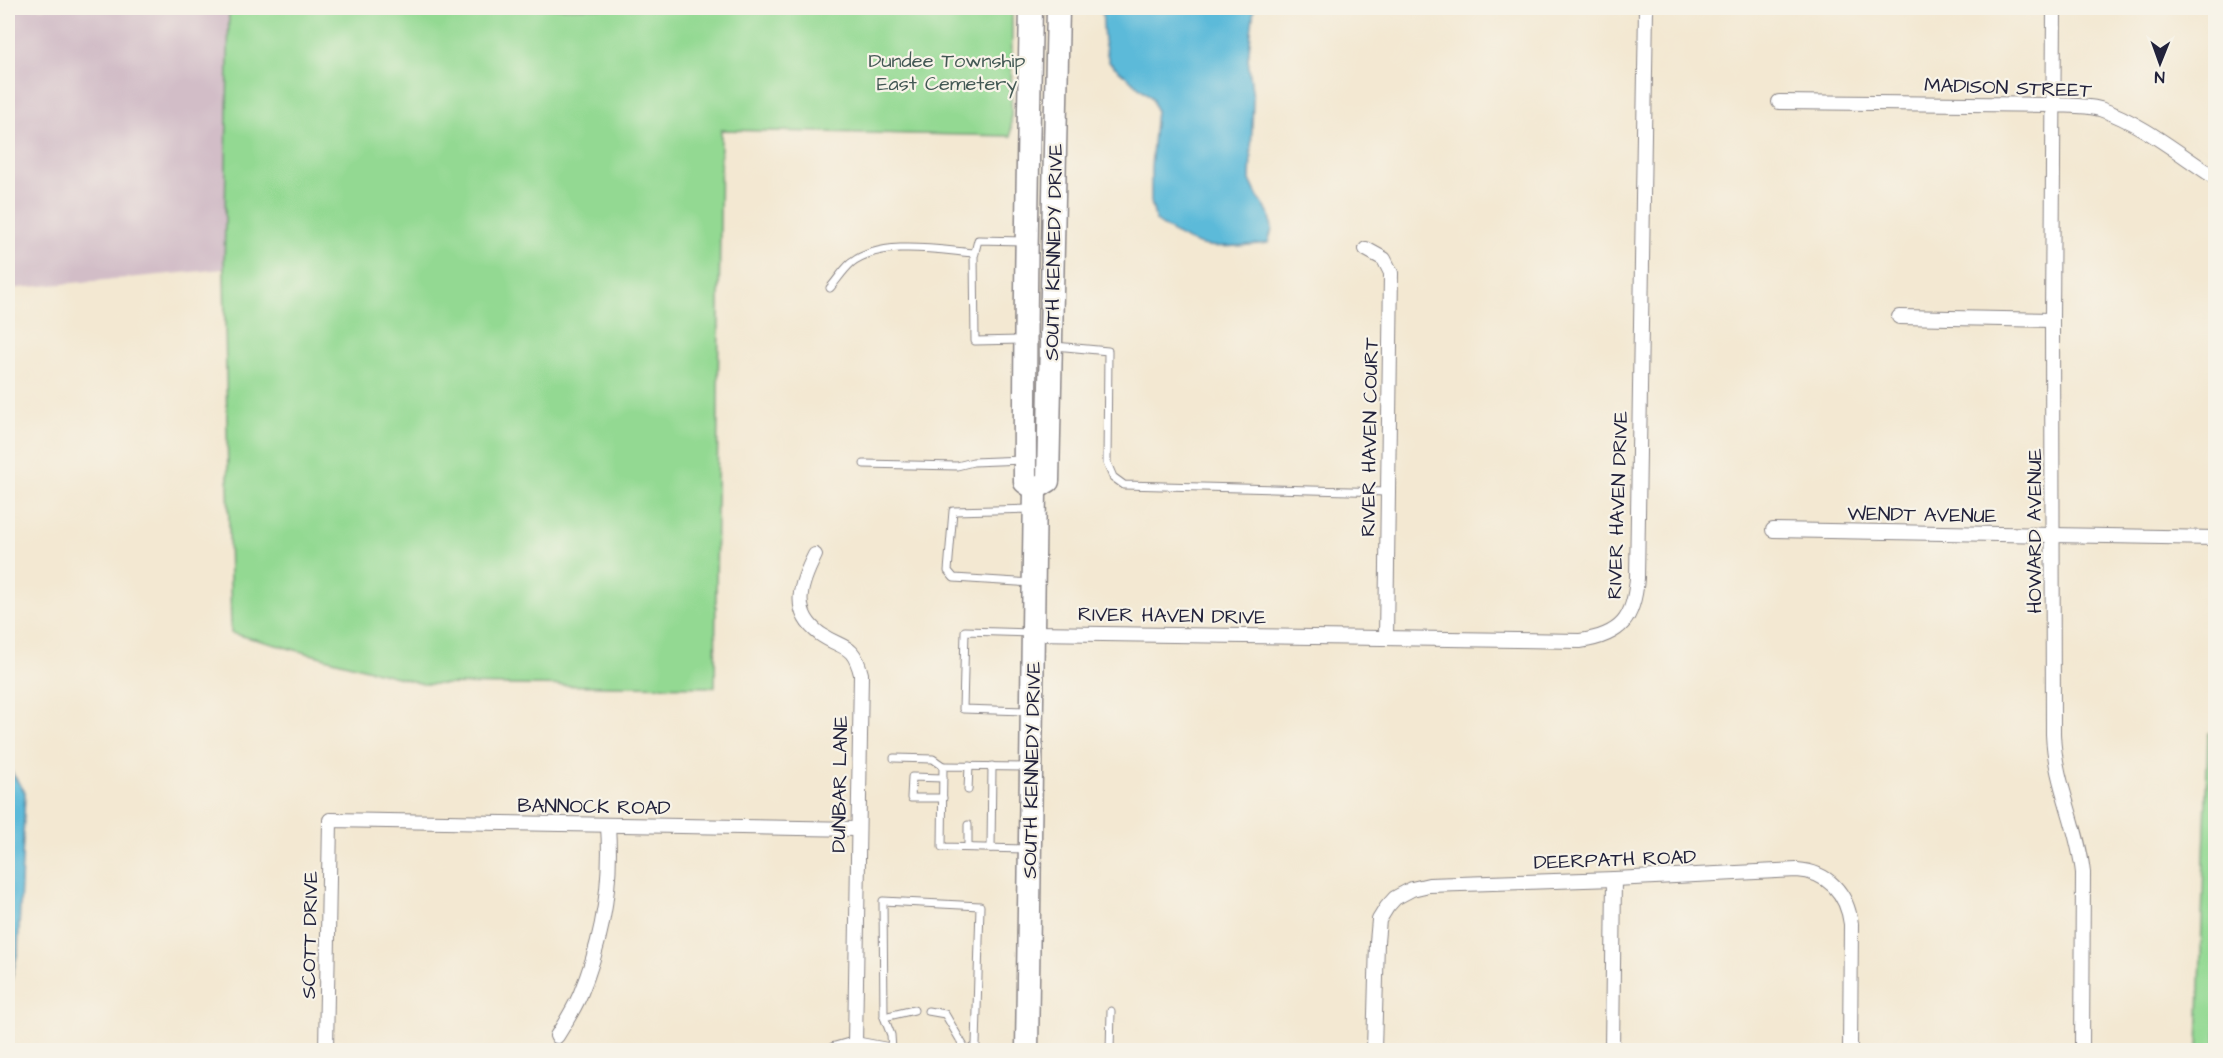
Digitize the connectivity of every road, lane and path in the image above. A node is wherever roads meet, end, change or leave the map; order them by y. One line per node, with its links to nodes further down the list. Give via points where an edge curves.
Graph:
1 (1031, 8): 8 (main road, SOUTH KENNEDY DRIVE)
2 (1058, 8): 15 (main road, SOUTH KENNEDY DRIVE)
3 (1646, 8): 26 (street, RIVER HAVEN DRIVE, via 1637,578 1633,608 1611,631 1580,641)
4 (2054, 8): 6 (street, HOWARD AVENUE)
5 (1779, 102): 6 (street, MADISON STREET)
6 (2054, 105): 7 (street, MADISON STREET, via 2088,107 2111,114); 13 (street, HOWARD AVENUE)
7 (2216, 178)
8 (1026, 241): 10 (lane, via 978,240); 14 (main road, SOUTH KENNEDY DRIVE)
9 (1366, 249): 18 (street, RIVER HAVEN COURT, via 1384,259 1391,273)
10 (975, 253): 11 (lane, via 899,248 866,254 850,264); 14 (lane, via 975,341)
11 (830, 288)
12 (1899, 317): 13 (street)
13 (2052, 320): 21 (street, HOWARD AVENUE)
14 (1024, 340): 16 (main road, SOUTH KENNEDY DRIVE)
15 (1051, 346): 18 (lane, via 1108,351 1106,458 1113,477 1124,485); 19 (main road, SOUTH KENNEDY DRIVE, via 1048,481)
16 (1025, 460): 17 (lane, via 957,466); 19 (main road, SOUTH KENNEDY DRIVE, via 1025,482)
17 (864, 464)
18 (1388, 492): 26 (street, RIVER HAVEN COURT)
19 (1035, 499): 24 (main road, SOUTH KENNEDY DRIVE); 24 (lane, via 953,511 948,571 954,578)
20 (1773, 530): 21 (street, WENDT AVENUE)
21 (2054, 536): 22 (street, WENDT AVENUE); 60 (street, HOWARD AVENUE, via 2054,743 2060,787 2083,873)
22 (2216, 538)
23 (815, 555): 39 (street, DUNBAR LANE, via 802,582 805,617 820,634 849,649 861,674)
24 (1034, 583): 25 (main road, SOUTH KENNEDY DRIVE)
25 (1033, 633): 26 (street, RIVER HAVEN DRIVE); 27 (main road, SOUTH KENNEDY DRIVE); 27 (lane, via 965,631 963,709)
26 (1386, 638)
27 (1032, 711): 32 (main road, SOUTH KENNEDY DRIVE)
28 (894, 758): 29 (lane, via 933,759)
29 (943, 766): 30 (lane); 33 (lane)
30 (969, 766): 31 (lane); 34 (lane)
31 (992, 766): 32 (lane); 41 (lane)
32 (1031, 767): 42 (main road, SOUTH KENNEDY DRIVE)
33 (943, 778): 35 (lane); 35 (lane, via 912,777 911,798)
34 (969, 790)
35 (943, 798): 40 (lane, via 942,847)
36 (330, 820): 38 (street, BANNOCK ROAD); 51 (street, SCOTT DRIVE)
37 (968, 825): 40 (lane)
38 (608, 826): 39 (street, BANNOCK ROAD); 48 (street, via 603,916 595,951 579,997)
39 (858, 829): 49 (street, DUNBAR LANE)
40 (968, 847): 41 (lane)
41 (991, 848): 42 (lane)
42 (1030, 849): 55 (main road, SOUTH KENNEDY DRIVE)
43 (1614, 879): 57 (street, DEERPATH ROAD, via 1429,885 1395,898 1383,913 1378,930); 58 (street); 59 (street, DEERPATH ROAD, via 1797,870 1818,874 1834,885 1845,899 1851,924)
44 (914, 1010): 47 (lane)
45 (928, 1011): 54 (lane, via 945,1014)
46 (1111, 1011): 56 (lane)
47 (884, 1017): 50 (lane, via 883,901 980,906); 53 (lane, via 891,1035)
48 (557, 1036)
49 (855, 1044): 52 (street); 53 (street)
50 (973, 1048)
51 (326, 1050)
52 (834, 1050)
53 (890, 1050)
54 (966, 1050)
55 (1027, 1050)
56 (1110, 1050)
57 (1374, 1050)
58 (1612, 1050)
59 (1850, 1050)
60 (2082, 1050)

